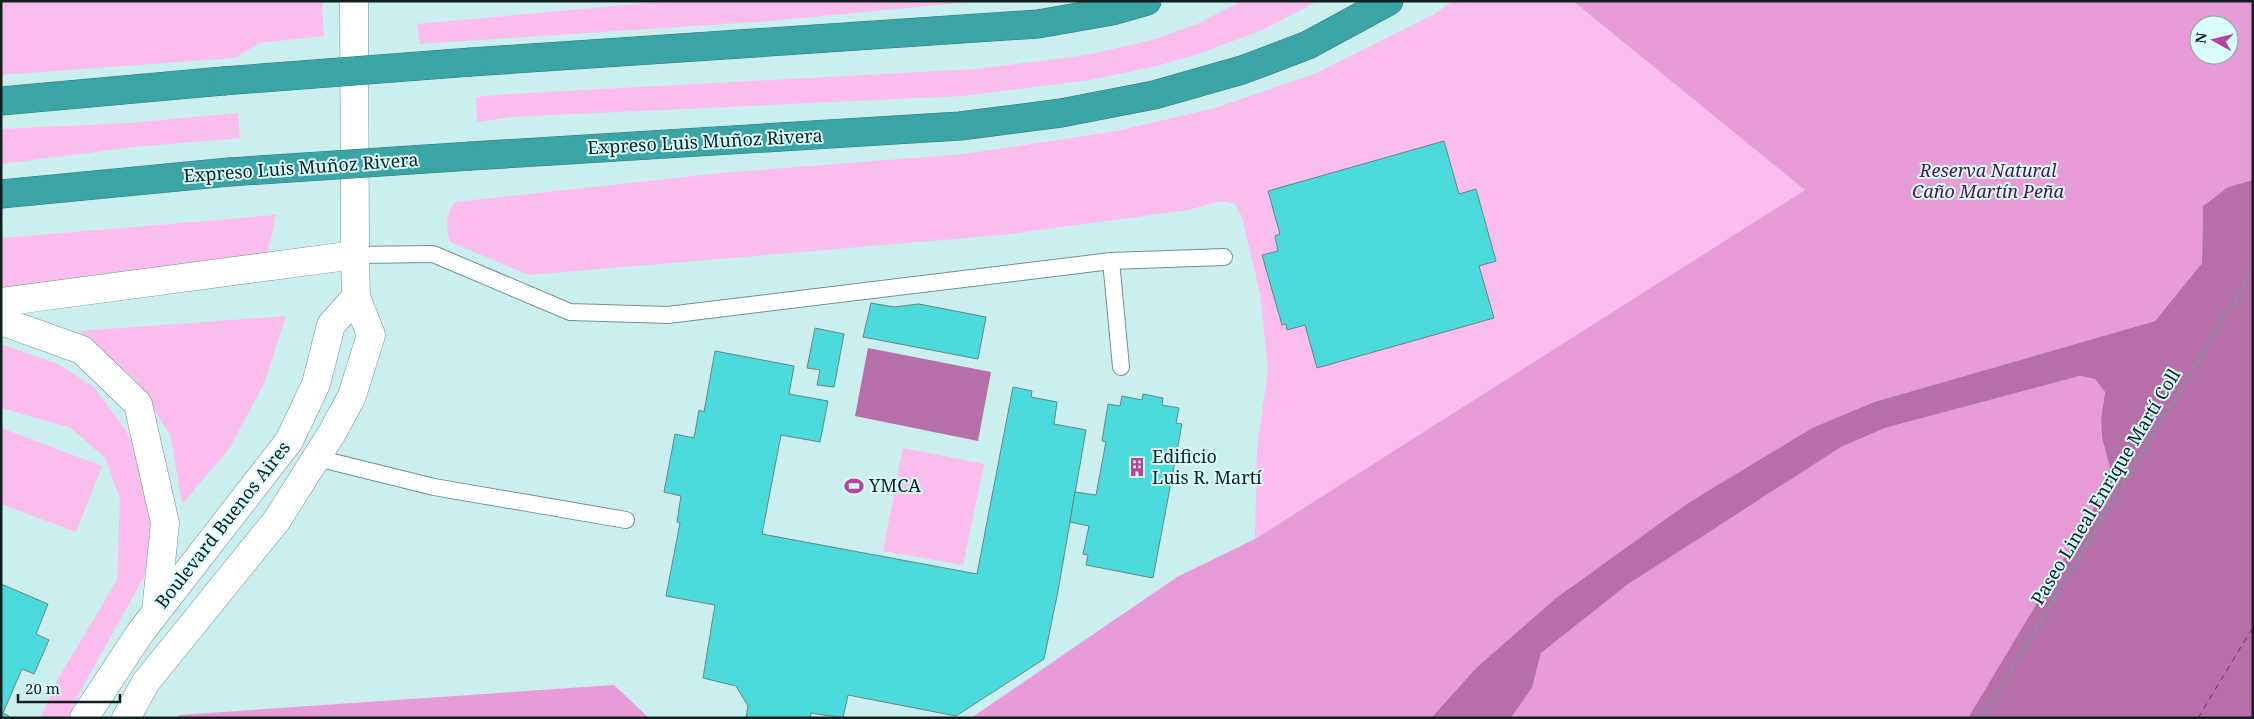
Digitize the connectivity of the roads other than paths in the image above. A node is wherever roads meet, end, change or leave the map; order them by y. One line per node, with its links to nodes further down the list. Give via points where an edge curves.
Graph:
1 (354, 1): 6 (street, Boulevard Buenos Aires)
2 (1147, 1): 4 (highway, bridge, via 1112,11 1038,24 471,62)
3 (1389, 1): 5 (highway, Expreso Luis Muñoz Rivera, bridge, via 1308,45 1242,70 1154,95 1061,113 960,126 229,172)
4 (1, 101)
5 (1, 194)
6 (355, 255): 8 (lane, via 433,254 570,312 668,315); 9 (street, Boulevard Buenos Aires); 10 (street)
7 (1224, 256): 8 (lane)
8 (1111, 261): 12 (lane)
9 (356, 297): 13 (street, Boulevard Buenos Aires, via 371,336 352,396); 15 (street, Boulevard Buenos Aires, via 331,325 316,384 289,441)
10 (1, 302)
11 (1, 322): 15 (street, via 82,350 138,404 165,523)
12 (1121, 367)
13 (316, 458): 14 (lane, via 434,487); 17 (street, Boulevard Buenos Aires, via 277,520 146,682)
14 (626, 520)
15 (156, 612): 16 (street, Boulevard Buenos Aires)
16 (84, 718)
17 (126, 718)

